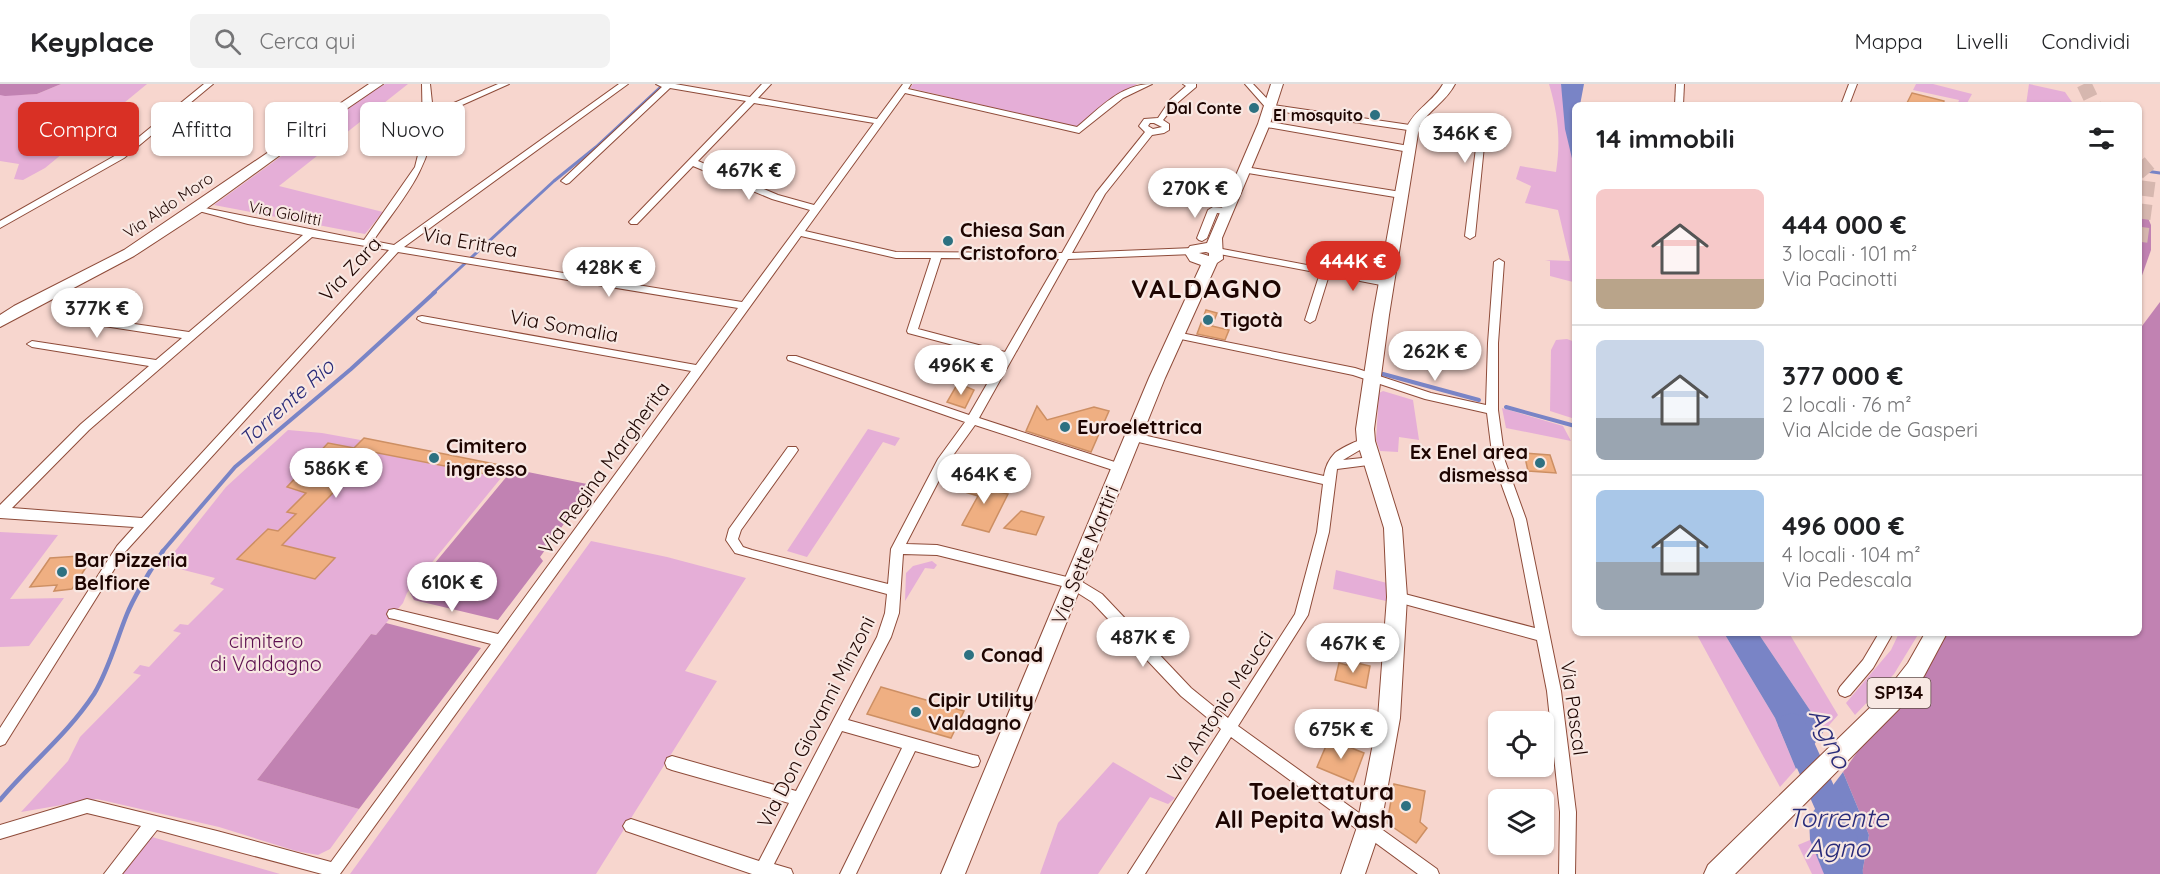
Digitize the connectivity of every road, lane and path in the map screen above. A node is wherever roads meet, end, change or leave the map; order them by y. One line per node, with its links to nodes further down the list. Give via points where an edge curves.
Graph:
1 (209, 84): 36 (street, via 121,156)
2 (377, 84): 33 (street, Via Aldo Moro)
3 (426, 84): 17 (street)
4 (505, 84): 18 (street)
5 (624, 84): 41 (street, Via Zara)
6 (767, 84): 16 (street)
7 (1148, 84): 15 (street, via 1138,86 1079,130)
8 (1192, 84): 22 (street)
9 (1249, 84): 21 (street)
10 (1277, 84): 21 (street, Via Sette Martiri)
11 (1449, 84): 25 (street, via 1444,95 1416,118)
12 (1680, 84): 19 (street)
13 (1853, 84): 20 (street)
14 (667, 85): 16 (street); 31 (street)
15 (905, 87): 23 (street, Via Regina Margherita)
16 (751, 101): 23 (street); 29 (street)
17 (428, 102)
18 (464, 102)
19 (1679, 102)
20 (1846, 102)
21 (1269, 107): 24 (street, Via Sette Martiri); 25 (street)
22 (1162, 118)
23 (881, 122): 34 (street, Via Regina Margherita)
24 (1264, 124): 27 (street); 30 (street, Via Sette Martiri)
25 (1413, 127): 27 (street); 39 (street, via 1482,138)
26 (1150, 132): 43 (street, via 1101,193)
27 (1409, 149): 32 (street)
28 (423, 156): 40 (street)
29 (692, 162): 34 (street); 35 (street)
30 (1245, 170): 32 (street); 42 (street, Via Sette Martiri)
31 (566, 181)
32 (1401, 195): 47 (street)
33 (198, 208): 37 (street, Via Giolitti); 52 (street, Via Aldo Moro, via 129,253)
34 (816, 210): 38 (street, Via Regina Margherita)
35 (634, 222)
36 (0, 225)
37 (311, 233): 40 (street, Via Giolitti); 54 (street)
38 (799, 233): 44 (street, via 896,255); 49 (street, Via Regina Margherita)
39 (1470, 236)
40 (367, 243): 41 (street, Via Eritrea)
41 (396, 248): 49 (street, Via Eritrea); 71 (street, Via Zara)
42 (1206, 253): 43 (street); 46 (street); 53 (street, Via Sette Martiri)
43 (1067, 256): 44 (street); 56 (street)
44 (936, 257): 56 (street, via 912,331)
45 (1498, 262): 61 (street, Via Pascal)
46 (1325, 272): 47 (street); 51 (street)
47 (1386, 283): 60 (street)
48 (131, 295): 54 (street, via 99,321)
49 (746, 306): 59 (street, Via Regina Margherita)
50 (422, 319): 59 (street, Via Somalia)
51 (1310, 320)
52 (0, 322)
53 (1176, 335): 60 (street); 63 (street, Via Sette Martiri)
54 (191, 336): 58 (street)
55 (32, 344): 58 (street)
56 (1009, 356): 62 (street)
57 (792, 358): 62 (street)
58 (158, 364): 70 (street, via 85,427)
59 (699, 369): 80 (street, Via Regina Margherita)
60 (1371, 379): 61 (street); 64 (street)
61 (1492, 410): 77 (street, Via Pascal, via 1499,461 1520,519)
62 (972, 420): 68 (street); 72 (street, via 944,459)
63 (1134, 437): 68 (street, Via Sette Martiri); 69 (street)
64 (1366, 441): 66 (street); 67 (street, via 1339,456)
65 (792, 450): 74 (street, via 735,529 735,545 750,554)
66 (1372, 461): 67 (street); 75 (street, via 1393,528)
67 (1334, 465): 69 (street, Via Antonio Meucci)
68 (1120, 468): 73 (street, Via Sette Martiri)
69 (1329, 482): 83 (street, Via Antonio Meucci, via 1323,532 1301,615)
70 (1, 512): 71 (street)
71 (143, 523): 84 (street, Via Zara, via 121,549)
72 (897, 549): 73 (street, via 937,550); 74 (street, Via Don Giovanni Minzoni)
73 (1074, 584): 83 (street, via 1097,598 1186,692); 98 (street, Via Sette Martiri)
74 (894, 591): 82 (street, Via Don Giovanni Minzoni, via 884,637)
75 (1397, 597): 77 (street); 91 (street, via 1389,718)
76 (394, 614): 80 (street)
77 (1544, 636): 102 (street, Via Pascal, via 1568,812)
78 (1884, 636): 81 (street, via 1868,664)
79 (1935, 636): 103 (main road, SP134, via 1905,686)
80 (502, 642): 94 (street, Via Regina Margherita)
81 (1845, 691)
82 (840, 724): 85 (street); 88 (street, Via Don Giovanni Minzoni)
83 (1230, 728): 91 (street); 99 (street, Via Antonio Meucci)
84 (0, 740)
85 (911, 744): 86 (street); 97 (street)
86 (973, 761)
87 (672, 763): 88 (street)
88 (800, 799): 93 (street, Via Don Giovanni Minzoni)
89 (154, 822): 92 (street, via 87,806); 94 (street); 95 (street)
90 (631, 826): 93 (street)
91 (1368, 830): 100 (street); 101 (street)
92 (0, 832)
93 (762, 871): 96 (street)
94 (332, 872)
95 (112, 874)
96 (785, 874)
97 (848, 874)
98 (953, 874)
99 (1136, 874)
100 (1353, 874)
101 (1431, 874)
102 (1567, 874)
103 (1717, 874)

